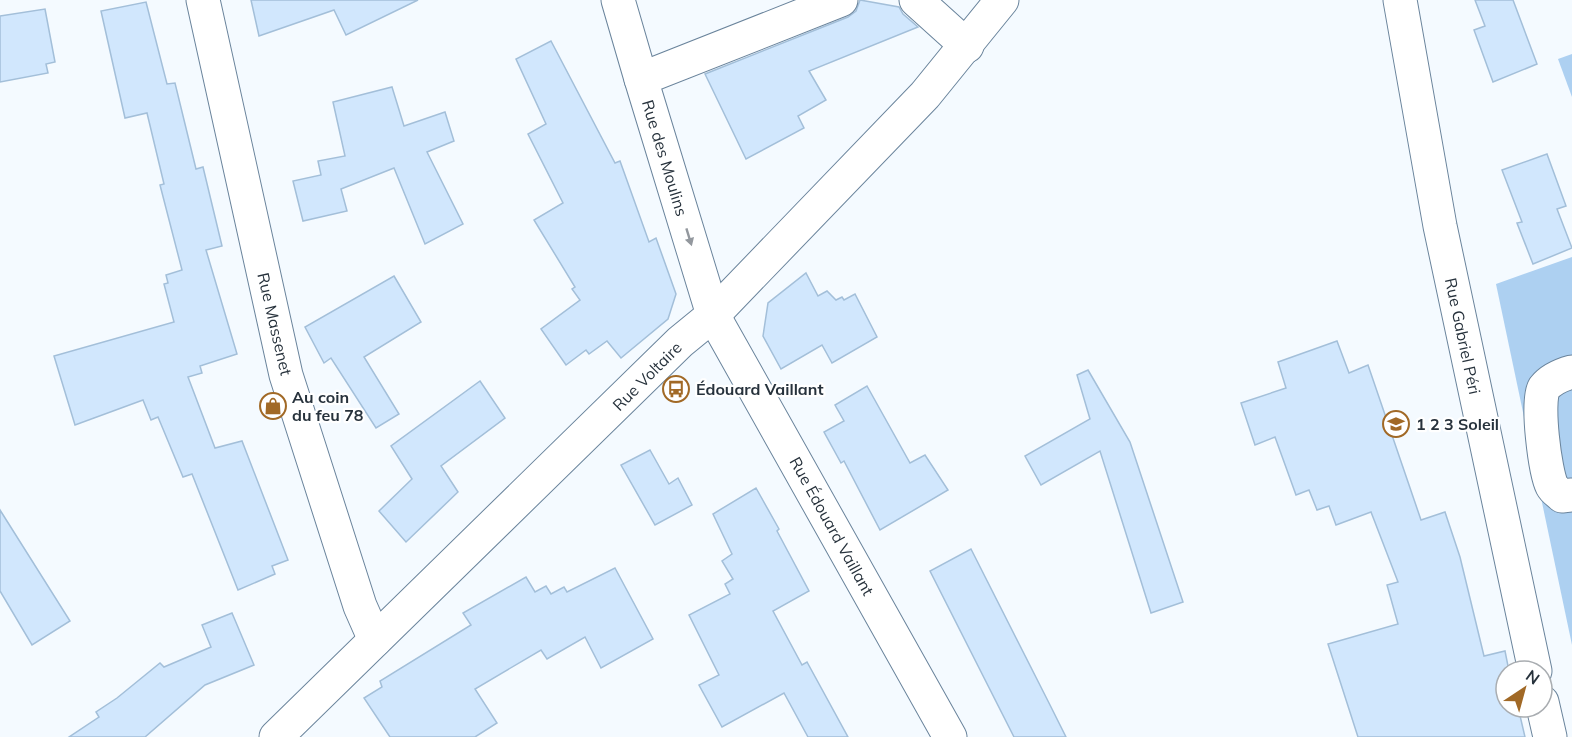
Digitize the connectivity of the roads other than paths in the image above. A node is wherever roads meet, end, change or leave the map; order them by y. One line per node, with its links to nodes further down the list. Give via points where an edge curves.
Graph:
1 (202, 0): 12 (street, Rue Massenet, via 286,375 360,606)
2 (618, 0): 8 (street, Rue des Moulins)
3 (841, 0): 8 (street)
4 (916, 0): 7 (street)
5 (1002, 0): 7 (street, Rue Voltaire)
6 (1400, 0): 13 (street, Rue Gabriel Péri, via 1440,226)
7 (967, 46): 9 (street, Rue Voltaire, via 926,95)
8 (640, 79): 9 (street, Rue des Moulins, one-way to 9)
9 (713, 315): 12 (street, Rue Voltaire, via 680,342); 16 (street, Rue Édouard Vaillant)
10 (1572, 372): 11 (street, via 1556,377 1543,390 1540,407 1553,488 1562,496)
11 (1572, 495)
12 (375, 640): 15 (street, Rue Voltaire)
13 (1532, 659)
14 (1546, 719): 17 (street)
15 (276, 737)
16 (951, 737)
17 (1550, 737)

